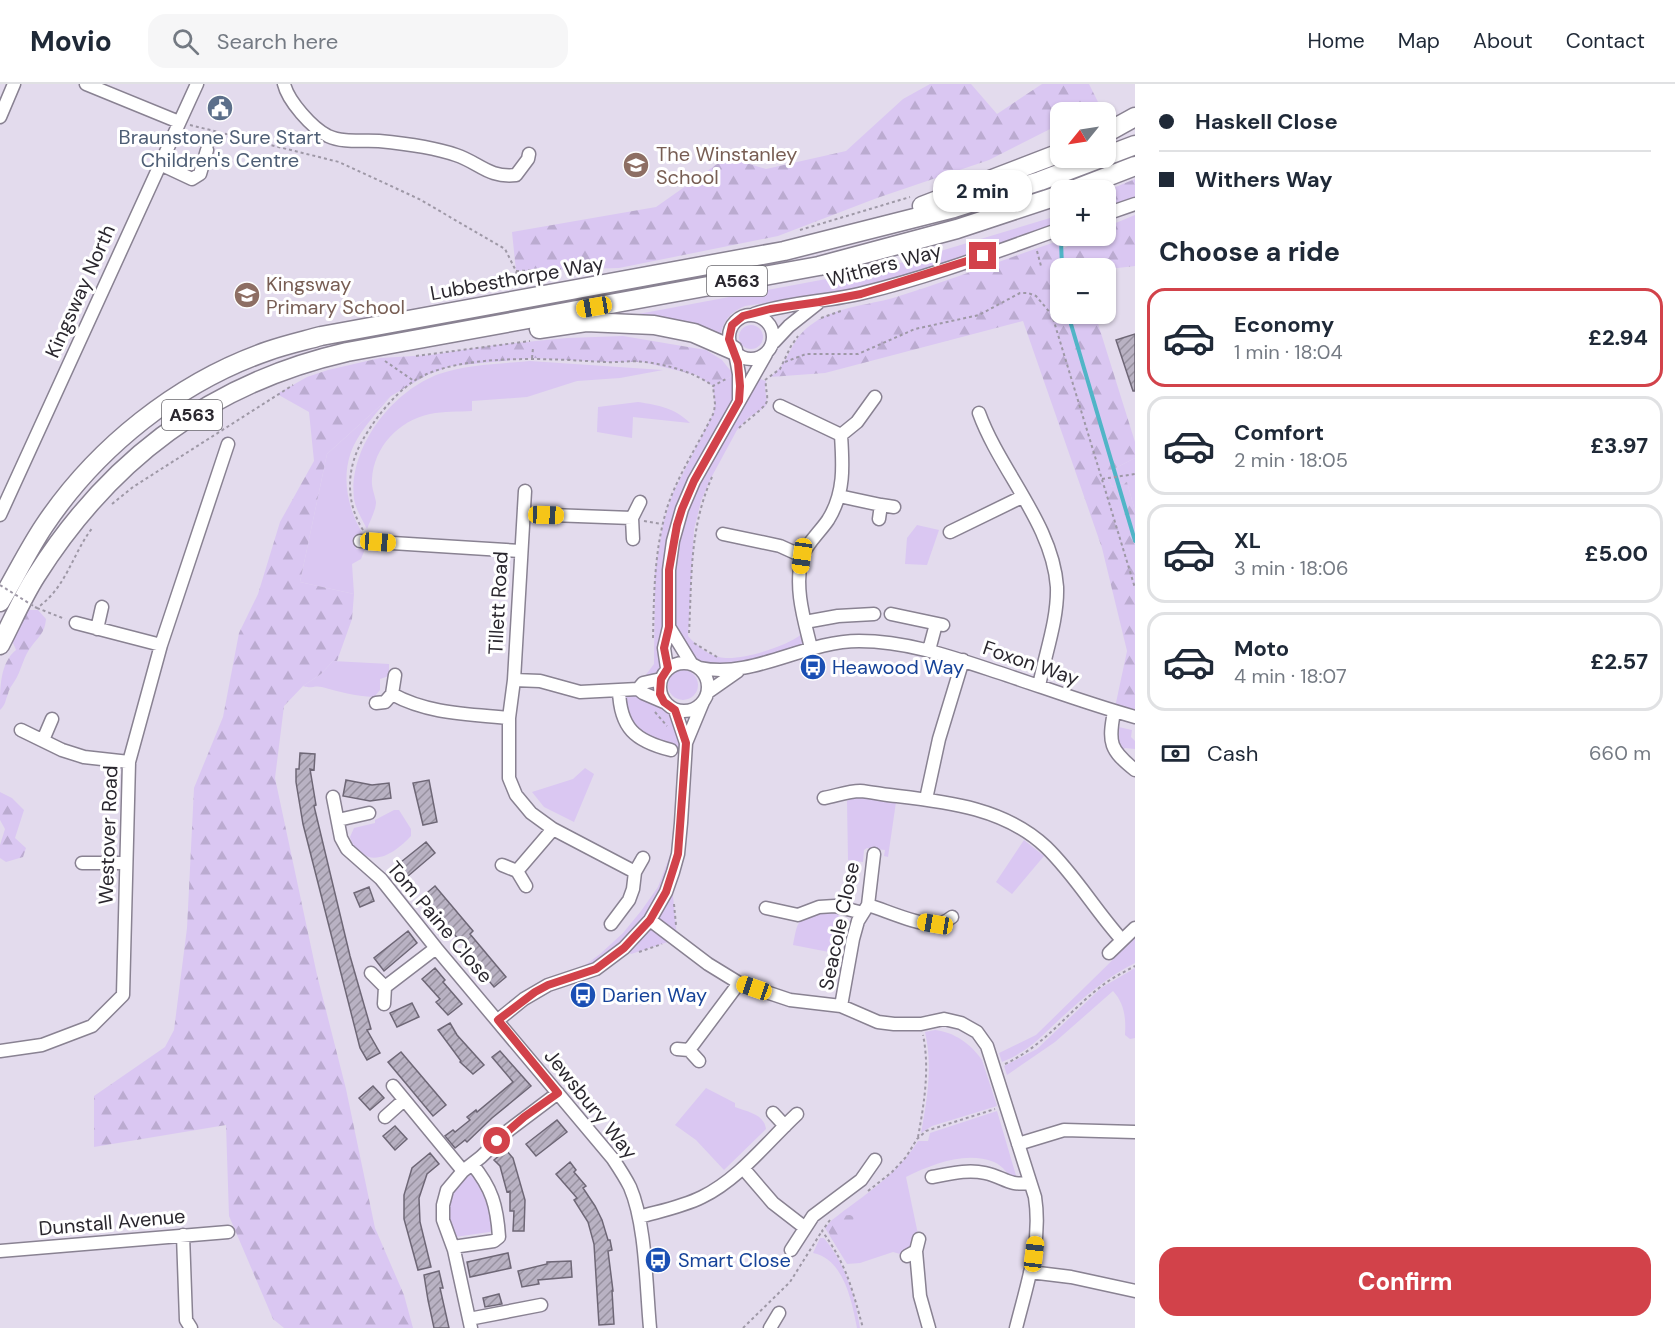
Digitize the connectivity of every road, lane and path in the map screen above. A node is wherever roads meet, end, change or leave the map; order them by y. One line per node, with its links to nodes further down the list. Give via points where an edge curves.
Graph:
1 (14, 84): 5 (street)
2 (86, 84): 7 (street)
3 (197, 84): 7 (street, Kingsway North)
4 (284, 84): 12 (street, via 306,118 328,136 456,155 501,176 516,175)
5 (0, 117)
6 (1135, 117): 8 (highway)
7 (179, 122): 14 (street, Kingsway North); 28 (path, via 339,162 420,199 505,249)
8 (1116, 127)
9 (1135, 145): 11 (highway)
10 (207, 150): 14 (street, via 200,174 192,179)
11 (1116, 152)
12 (529, 154)
13 (1050, 157): 24 (highway, via 965,191)
14 (160, 164): 66 (street, Kingsway North)
15 (1135, 166): 17 (highway)
16 (1074, 168): 24 (highway, Lubbesthorpe Way / A563, via 954,208)
17 (1098, 180)
18 (912, 197): 22 (path)
19 (1050, 198): 38 (highway, A563, via 957,229 819,266)
20 (1135, 204): 21 (street)
21 (1116, 211)
22 (800, 230)
23 (1050, 232): 30 (street, Withers Way, via 914,279)
24 (784, 251): 79 (highway, Lubbesthorpe Way / A563, via 321,336 241,362 164,405 107,452 44,527)
25 (1037, 254): 26 (path)
26 (1041, 266)
27 (600, 268): 28 (path)
28 (516, 271): 29 (path)
29 (518, 280)
30 (819, 302): 32 (street, Withers Way); 36 (street, Withers Way)
31 (848, 309): 33 (path)
32 (754, 314): 36 (street, via 767,321); 39 (street, via 743,316 732,325 729,339)
33 (815, 321)
34 (800, 334): 43 (path, via 790,346)
35 (531, 341): 38 (path)
36 (774, 342): 40 (street)
37 (533, 348): 42 (path)
38 (408, 349): 39 (highway, via 586,322 654,325 694,333); 88 (highway, A563, via 325,357 280,371 220,398 167,431 116,474 69,528 34,579)
39 (734, 351): 40 (street, via 746,359); 44 (street)
40 (766, 354): 45 (street)
41 (390, 357): 46 (path, via 380,358)
42 (532, 358): 44 (path, via 643,362 702,378 713,386); 46 (path, via 451,366)
43 (785, 362): 45 (path); 57 (path, via 817,352 858,354 915,329 979,315 1020,293 1028,293 1042,301 1052,315)
44 (740, 374): 49 (street)
45 (760, 379): 49 (street); 52 (path, via 765,388 765,407)
46 (414, 381): 74 (path, via 375,421 354,458 351,501)
47 (297, 383): 62 (path)
48 (875, 397): 53 (street, via 858,422)
49 (739, 401): 86 (street, via 682,509 669,570)
50 (780, 406): 53 (street)
51 (979, 413): 60 (street)
52 (735, 433)
53 (841, 435): 59 (street)
54 (228, 444): 89 (street, Westover Road)
55 (715, 471): 92 (path, via 701,501 694,530 688,636)
56 (1135, 474): 57 (path)
57 (1102, 479): 78 (path)
58 (525, 491): 65 (street, Tillett Road)
59 (839, 496): 63 (street); 76 (street)
60 (1022, 497): 71 (street); 99 (street, via 1049,549 1057,589 1054,623)
61 (640, 502): 67 (street)
62 (110, 505)
63 (881, 505): 64 (street); 68 (street)
64 (894, 507)
65 (524, 514): 67 (street); 75 (street, Tillett Road)
66 (0, 515)
67 (632, 518): 70 (path); 73 (street)
68 (879, 519)
69 (97, 520): 80 (path, via 54,595)
70 (663, 525)
71 (950, 532)
72 (723, 534): 76 (street, via 780,546)
73 (633, 539)
74 (364, 542): 75 (street)
75 (520, 551): 98 (street, Tillett Road)
76 (802, 556): 84 (street, via 799,590)
77 (0, 585): 80 (path, bridge)
78 (1135, 588)
79 (0, 602)
80 (36, 607): 85 (path)
81 (102, 607): 87 (street)
82 (874, 614): 84 (street)
83 (891, 614): 91 (street, via 940,624)
84 (805, 621): 90 (street)
85 (76, 623): 87 (street)
86 (669, 627): 94 (street); 96 (street)
87 (97, 629): 89 (street)
88 (0, 645)
89 (160, 645): 117 (street, Westover Road)
90 (811, 648): 91 (street, Foxon Way, via 860,641); 95 (street, Foxon Way)
91 (929, 650): 93 (street, Foxon Way)
92 (718, 657)
93 (963, 660): 99 (street, Foxon Way); 121 (street)
94 (695, 666): 95 (street, Foxon Way, via 723,672); 96 (street, via 674,664); 103 (street, via 707,679)
95 (739, 670): 103 (street, Foxon Way)
96 (664, 674): 100 (street); 104 (street, via 660,694)
97 (395, 675): 102 (street)
98 (514, 680): 101 (street, via 540,681 580,692); 110 (street, Tillett Road)
99 (1039, 686): 108 (street, Foxon Way)
100 (638, 689): 101 (street); 104 (street)
101 (619, 690): 116 (street, via 624,722 649,745)
102 (392, 694): 105 (street, via 385,702); 110 (street, via 408,703 445,712)
103 (705, 697): 107 (street, via 690,710); 115 (street)
104 (664, 702): 107 (street)
105 (376, 703)
106 (653, 710): 113 (path)
107 (675, 710): 115 (street)
108 (1114, 711): 109 (street, Foxon Way); 118 (street, via 1112,744)
109 (1135, 717)
110 (509, 718): 124 (street, Tillett Road, via 509,778 516,795 531,813)
111 (52, 719): 114 (street)
112 (21, 730): 114 (street)
113 (670, 730)
114 (43, 740): 117 (street, via 84,757)
115 (686, 743): 136 (street, via 678,854 666,892)
116 (671, 750)
117 (129, 762): 128 (street, Westover Road)
118 (1135, 771)
119 (333, 797): 123 (street, Tom Paine Close)
120 (824, 798): 121 (street, via 858,791)
121 (926, 799): 139 (street, via 989,813 1029,833 1062,864)
122 (369, 813): 123 (street)
123 (338, 820): 140 (street, Tom Paine Close, via 346,849 381,879)
124 (553, 829): 130 (street); 131 (street, Tillett Road)
125 (874, 854): 134 (street, Seacole Close)
126 (643, 858): 131 (street)
127 (82, 863): 128 (street)
128 (125, 863): 150 (street, Westover Road, via 123,995 92,1026 42,1045)
129 (502, 865): 130 (street)
130 (517, 871): 132 (street)
131 (635, 872): 137 (street, via 629,900)
132 (526, 886)
133 (766, 908): 134 (street, via 798,915 819,907)
134 (865, 909): 135 (street, via 935,924); 147 (street, Seacole Close, via 853,939)
135 (952, 917)
136 (650, 920): 144 (street); 148 (street, via 624,948 596,969 548,985)
137 (611, 924)
138 (1135, 927): 139 (street)
139 (1122, 940): 141 (street)
140 (436, 948): 145 (street); 148 (street, Tom Paine Close)
141 (1108, 953)
142 (1135, 966): 152 (path, via 1098,988 1041,1043)
143 (371, 973): 145 (street)
144 (739, 983): 147 (street, via 790,1000); 151 (street, via 683,1049)
145 (385, 987): 146 (street)
146 (384, 1004)
147 (841, 1006): 149 (street, via 878,1022)
148 (498, 1020): 154 (street, Jewsbury Way)
149 (921, 1024): 152 (street, via 944,1019 977,1032 987,1046); 162 (path, via 926,1073)
150 (0, 1051)
151 (699, 1061)
152 (994, 1069): 156 (street)
153 (393, 1086): 155 (street)
154 (558, 1093): 165 (street); 170 (street, Jewsbury Way, via 613,1159 629,1186)
155 (404, 1100): 159 (street); 165 (street)
156 (1006, 1104): 162 (path, via 926,1131); 163 (street)
157 (773, 1113): 160 (street)
158 (797, 1114): 160 (street)
159 (385, 1117)
160 (784, 1126): 166 (street)
161 (1135, 1132): 163 (street, via 1064,1130)
162 (917, 1139): 169 (path, via 892,1172)
163 (1018, 1144): 168 (street)
164 (875, 1160): 172 (street, via 861,1180)
165 (467, 1167): 176 (street, via 447,1190 443,1205 443,1220); 176 (street, via 491,1191 499,1237)
166 (743, 1168): 170 (street, via 701,1198); 172 (street, via 773,1203)
167 (932, 1177): 168 (street, via 978,1172 1010,1184)
168 (1030, 1183): 180 (street, via 1038,1229)
169 (861, 1196)
170 (639, 1217): 186 (street, Jewsbury Way)
171 (833, 1217): 173 (path)
172 (804, 1227): 178 (street)
173 (822, 1231): 187 (path, via 790,1282); 189 (path, via 847,1272)
174 (228, 1232): 175 (street, Dunstall Avenue)
175 (183, 1235): 179 (street, Dunstall Avenue); 185 (street, via 186,1320)
176 (453, 1247): 184 (street)
177 (914, 1249): 190 (street)
178 (791, 1250)
179 (0, 1251)
180 (1030, 1272): 181 (street); 191 (street)
181 (1135, 1291)
182 (544, 1305): 184 (street)
183 (778, 1313): 188 (street)
184 (470, 1324)
185 (191, 1328)
186 (650, 1328)
187 (743, 1328)
188 (770, 1328)
189 (863, 1328)
190 (929, 1328)
191 (1016, 1328)

